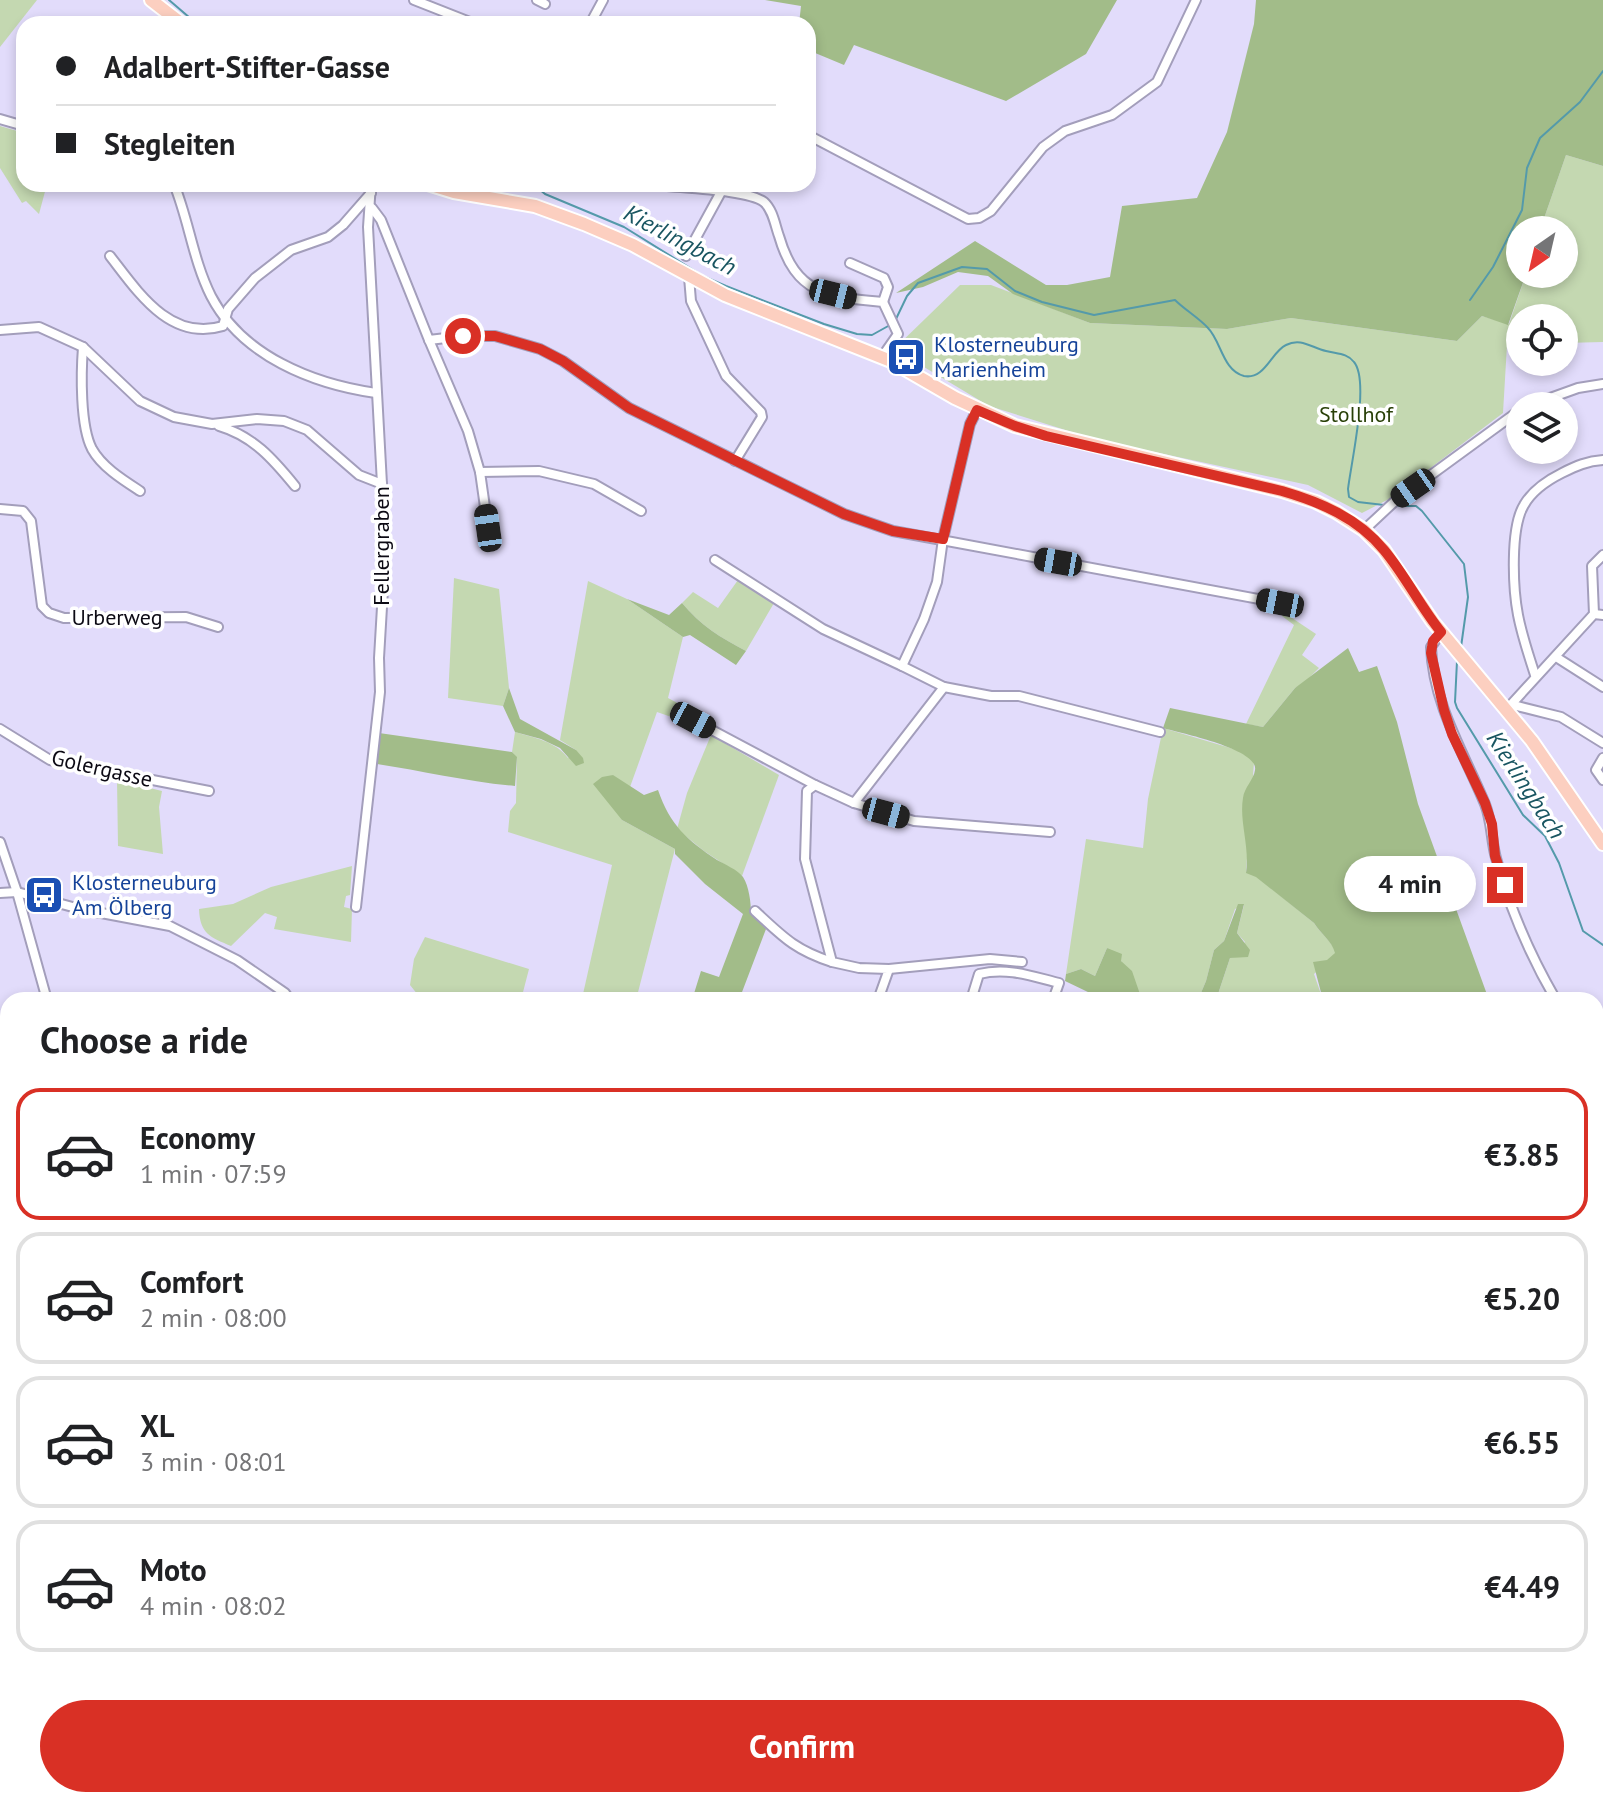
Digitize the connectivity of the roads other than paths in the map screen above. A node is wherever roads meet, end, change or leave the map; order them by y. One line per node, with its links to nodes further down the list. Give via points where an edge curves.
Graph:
1 (151, 0): 4 (main road)
2 (414, 0): 5 (street)
3 (1196, 0): 6 (street, via 1157,82 1112,115 1065,131 1043,147 991,211 979,218 968,219)
4 (172, 16)
5 (455, 16)
6 (816, 139)
7 (177, 192): 18 (street, via 211,296)
8 (367, 192): 18 (street, via 328,237 291,250 255,278 228,309)
9 (371, 192): 12 (street, Fellergraben)
10 (454, 192): 16 (main road, via 547,209 633,245)
11 (721, 192): 14 (street); 17 (street, via 766,204 788,263 812,288)
12 (372, 208): 20 (street); 25 (street, Fellergraben, via 368,227)
13 (110, 256): 18 (street, via 172,323 210,330)
14 (686, 256)
15 (850, 263): 17 (street, via 884,278 888,287)
16 (689, 277): 22 (main road); 30 (street, via 691,301 726,376 761,412)
17 (883, 302): 22 (street, via 898,334)
18 (227, 320): 25 (street, via 266,355 292,369 350,390)
19 (0, 330): 21 (street, via 39,327)
20 (429, 340): 30 (street, via 495,336 540,349 629,408); 31 (street)
21 (83, 347): 28 (street, via 140,401 174,417); 34 (street, via 86,428 92,449 115,475)
22 (882, 357): 26 (main road)
23 (1602, 384): 24 (street)
24 (1567, 392)
25 (376, 393): 32 (street, Fellergraben)
26 (977, 410): 38 (main road, via 1046,436 1302,497); 39 (street)
27 (1506, 420): 38 (street, via 1383,510)
28 (212, 424): 32 (street, via 284,421 307,430 359,475); 33 (street, via 248,438)
29 (1603, 460): 48 (street, via 1553,477 1522,510 1516,596)
30 (735, 461): 39 (street, via 853,518)
31 (480, 472): 36 (street, via 539,471 594,484); 37 (street)
32 (382, 484): 66 (street, Fellergraben, via 380,692)
33 (295, 486)
34 (140, 491)
35 (0, 509): 44 (street, Urberweg, via 23,511 31,521 42,606 49,613 79,619 186,617)
36 (641, 511)
37 (488, 528)
38 (1364, 530): 45 (main road)
39 (943, 539): 42 (street); 47 (street, via 937,582)
40 (1603, 555): 43 (street, via 1592,566)
41 (715, 560): 47 (street, via 823,629)
42 (1280, 603)
43 (1598, 614): 46 (street)
44 (218, 627)
45 (1441, 632): 51 (main road); 76 (street, via 1431,653 1444,710 1485,803 1495,856)
46 (1556, 657): 48 (street); 50 (street)
47 (902, 666): 49 (street)
48 (1535, 675): 51 (street)
49 (944, 687): 54 (street, via 1019,696); 60 (street)
50 (1603, 687)
51 (1510, 707): 55 (street, via 1561,717); 63 (main road)
52 (693, 720): 58 (street)
53 (0, 729): 59 (street, Golergasse, via 50,760)
54 (1160, 732)
55 (1603, 743)
56 (1603, 758): 57 (street, via 1596,770)
57 (1603, 780)
58 (815, 785): 60 (street); 68 (street, via 807,791 805,859)
59 (209, 791)
60 (854, 803): 61 (street, via 914,821)
61 (1050, 832)
62 (0, 842): 64 (street)
63 (1603, 844)
64 (17, 892): 65 (street); 71 (street); 72 (street, via 170,926 237,960)
65 (0, 893)
66 (356, 907)
67 (755, 911): 68 (street, via 804,953)
68 (832, 962): 70 (street)
69 (1022, 962): 70 (street, via 990,959)
70 (889, 969): 73 (street)
71 (45, 992)
72 (284, 992)
73 (881, 992)
74 (973, 992): 75 (street, via 979,974 995,970 1059,983)
75 (1056, 992)
76 (1552, 992)

